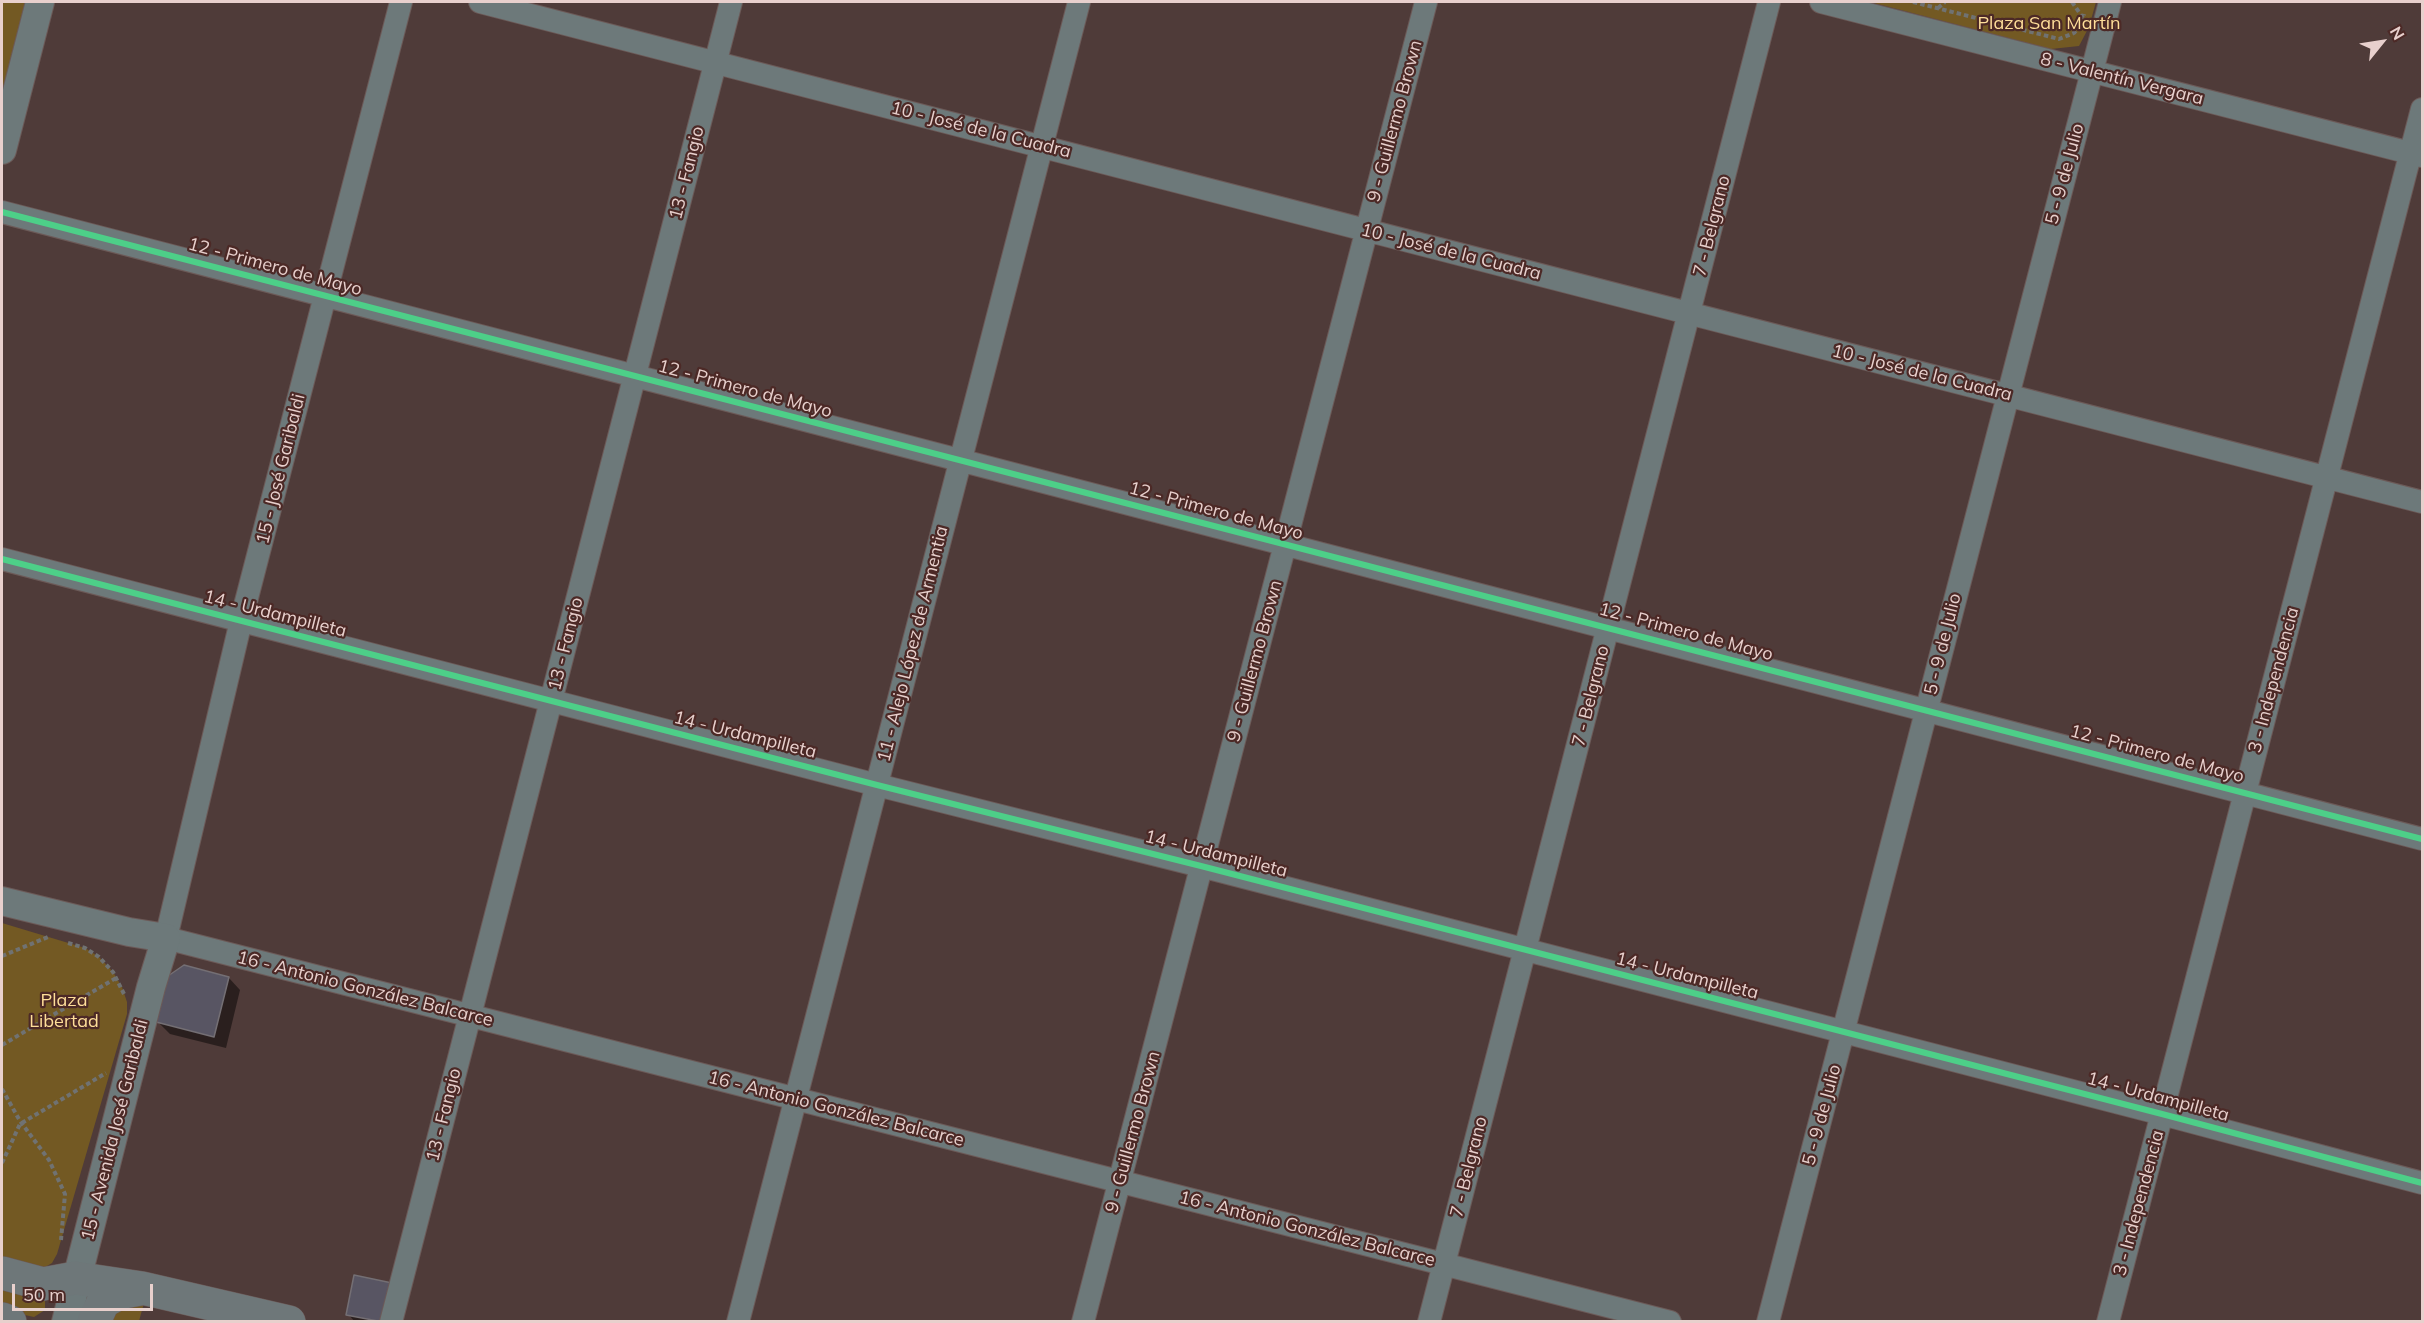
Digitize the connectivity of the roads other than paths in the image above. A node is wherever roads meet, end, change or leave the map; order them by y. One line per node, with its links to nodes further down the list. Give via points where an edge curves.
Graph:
1 (40, 2): 14 (street)
2 (401, 2): 18 (street, 15 - José Garibaldi)
3 (480, 2): 10 (street, 10 - José de la Cuadra)
4 (731, 2): 10 (street, 13 - Fangio)
5 (1079, 2): 13 (street, 11 - Alejo López de Armentia)
6 (1426, 2): 17 (street, 9 - Guillermo Brown)
7 (1769, 2): 19 (street, 7 - Belgrano)
8 (1821, 2): 11 (street, 8 - Valentín Vergara)
9 (2110, 2): 11 (street, 5 - 9 de Julio)
10 (715, 62): 13 (street, 10 - José de la Cuadra); 20 (street, 13 - Fangio)
11 (2092, 71): 15 (street, 8 - Valentín Vergara); 21 (street, 5 - 9 de Julio)
12 (2422, 109): 15 (street, 3 - Independencia)
13 (1041, 146): 17 (street, 10 - José de la Cuadra); 22 (street, 11 - Alejo López de Armentia)
14 (2, 150)
15 (2417, 154): 23 (street, 3 - Independencia)
16 (2, 212): 18 (street, 12 - Primero de Mayo)
17 (1367, 230): 19 (street, 10 - José de la Cuadra); 25 (street, 9 - Guillermo Brown)
18 (325, 296): 20 (street, 12 - Primero de Mayo); 27 (street, 15 - José Garibaldi)
19 (1689, 313): 21 (street, 10 - José de la Cuadra); 28 (street, 7 - Belgrano)
20 (635, 376): 22 (street, 12 - Primero de Mayo); 29 (street, 13 - Fangio)
21 (2008, 395): 23 (street, 10 - José de la Cuadra); 30 (street, 5 - 9 de Julio)
22 (960, 460): 25 (street, 12 - Primero de Mayo); 31 (street, 11 - Alejo López de Armentia)
23 (2327, 477): 24 (street, 10 - José de la Cuadra); 32 (street, 3 - Independencia)
24 (2422, 502)
25 (1285, 544): 28 (street, 12 - Primero de Mayo); 34 (street, 9 - Guillermo Brown)
26 (2, 559): 27 (street, 14 - Urdampilleta)
27 (241, 621): 29 (street, 14 - Urdampilleta); 36 (street, 15 - José Garibaldi)
28 (1608, 628): 30 (street, 12 - Primero de Mayo); 37 (street, 7 - Belgrano)
29 (551, 700): 31 (street, 14 - Urdampilleta); 38 (street, 13 - Fangio)
30 (1926, 710): 32 (street, 12 - Primero de Mayo); 39 (street, 5 - 9 de Julio)
31 (877, 785): 34 (street, 14 - Urdampilleta); 40 (street, 11 - Alejo López de Armentia)
32 (2245, 793): 33 (street, 12 - Primero de Mayo); 41 (street, 3 - Independencia)
33 (2422, 838)
34 (1202, 866): 37 (street, 14 - Urdampilleta); 42 (street, 9 - Guillermo Brown)
35 (2, 901): 36 (street, 16 - Antonio González Balcarce)
36 (166, 938): 38 (street, 16 - Antonio González Balcarce); 46 (street, 15 - Avenida José Garibaldi)
37 (1525, 949): 39 (street, 14 - Urdampilleta); 44 (street, 7 - Belgrano)
38 (470, 1015): 40 (street, 16 - Antonio González Balcarce); 53 (street, 13 - Fangio)
39 (1843, 1031): 41 (street, 14 - Urdampilleta); 58 (street, 5 - 9 de Julio)
40 (796, 1099): 42 (street, 16 - Antonio González Balcarce); 54 (street, 11 - Alejo López de Armentia)
41 (2162, 1114): 43 (street, 14 - Urdampilleta); 59 (street, 3 - Independencia)
42 (1119, 1182): 44 (street, 16 - Antonio González Balcarce); 55 (street, 9 - Guillermo Brown)
43 (2422, 1183)
44 (1444, 1263): 56 (street, 7 - Belgrano); 57 (street, 16 - Antonio González Balcarce)
45 (2, 1273): 46 (main road, via 43,1284)
46 (75, 1278): 47 (main road); 50 (street, 15 - Avenida José Garibaldi)
47 (142, 1288): 51 (main road, via 119,1293 103,1302); 52 (main road)
48 (2, 1320): 49 (main road)
49 (10, 1322)
50 (66, 1322)
51 (93, 1322)
52 (289, 1322)
53 (391, 1322)
54 (738, 1322)
55 (1083, 1322)
56 (1429, 1322)
57 (1670, 1322)
58 (1768, 1322)
59 (2108, 1322)

